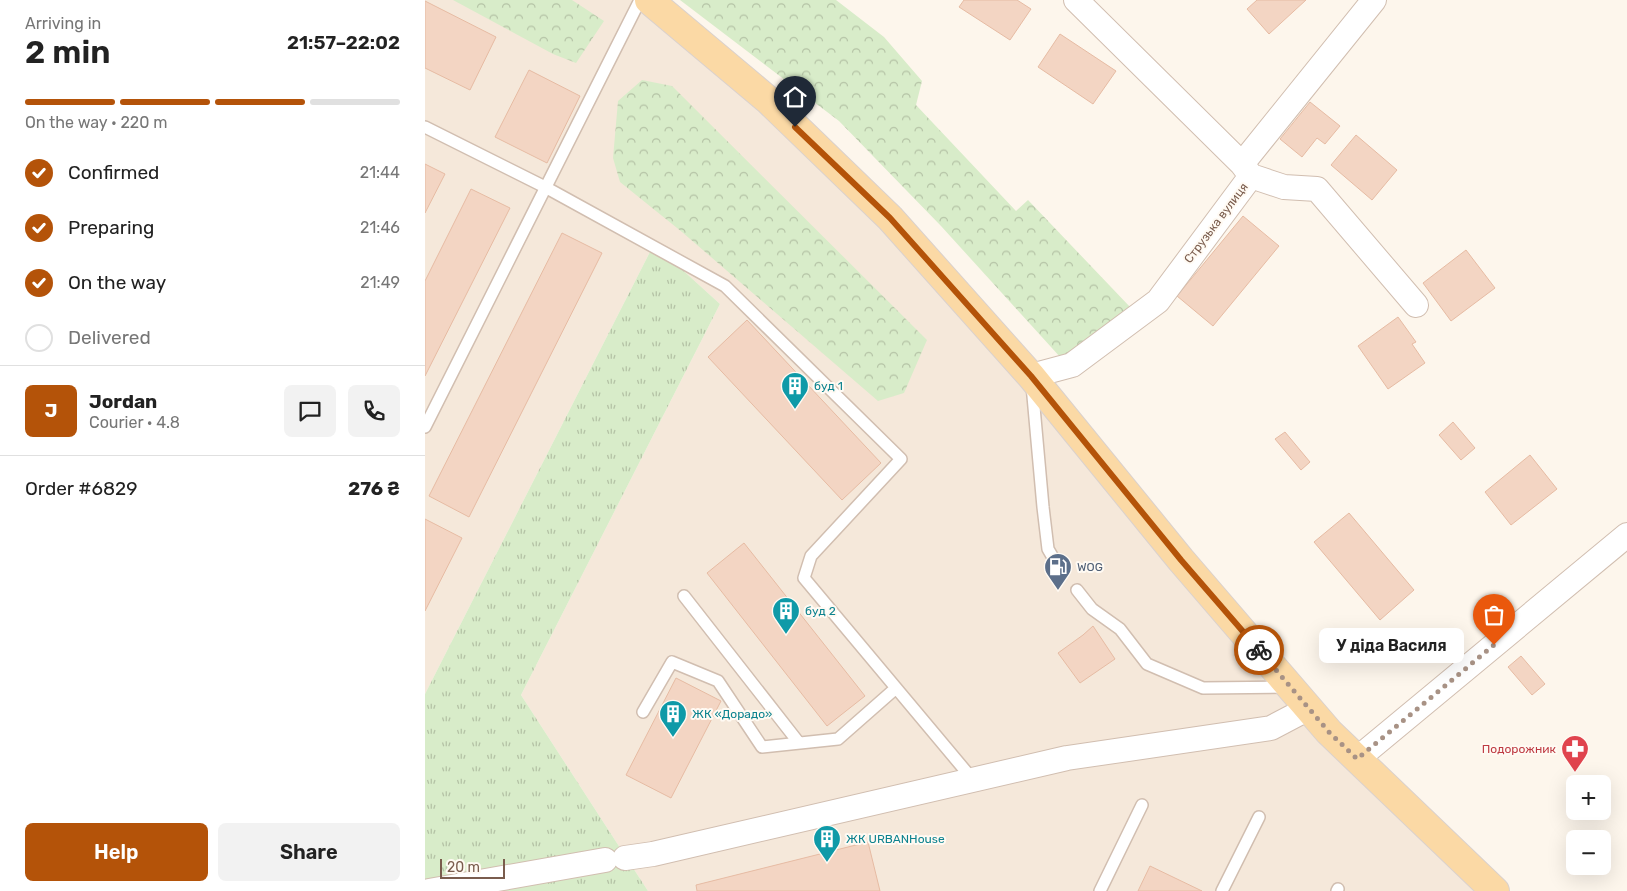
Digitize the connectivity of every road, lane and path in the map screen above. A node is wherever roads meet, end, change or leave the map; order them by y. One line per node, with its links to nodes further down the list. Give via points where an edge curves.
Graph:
1 (640, 0): 7 (lane)
2 (649, 0): 9 (main road, via 768,100 890,218)
3 (1076, 0): 6 (street, Струзька вулиця)
4 (1373, 0): 6 (street)
5 (425, 127): 7 (lane)
6 (1247, 170): 8 (street, via 1284,187 1317,189); 9 (street, Струзька вулиця, via 1158,301 1072,365)
7 (545, 187): 10 (lane); 16 (lane, via 725,286 901,459 811,556 804,578)
8 (1416, 305)
9 (1031, 376): 12 (lane, via 1048,549); 15 (main road, via 1181,560)
10 (425, 427)
11 (1627, 535): 20 (street)
12 (1055, 561)
13 (1077, 590): 15 (lane, via 1092,609 1120,629 1147,664 1203,688)
14 (684, 596): 19 (lane)
15 (1291, 687): 17 (main road)
16 (897, 688): 19 (lane, via 838,739); 21 (lane)
17 (1309, 708): 20 (main road); 21 (street, via 1271,728 1067,758)
18 (643, 712): 19 (lane, via 673,662 718,680 762,747)
19 (799, 743)
20 (1357, 759): 24 (main road)
21 (974, 781): 25 (street, via 653,854)
22 (1143, 805): 26 (lane)
23 (1259, 817): 27 (lane)
24 (1494, 890)
25 (429, 891)
26 (1101, 891)
27 (1222, 891)

